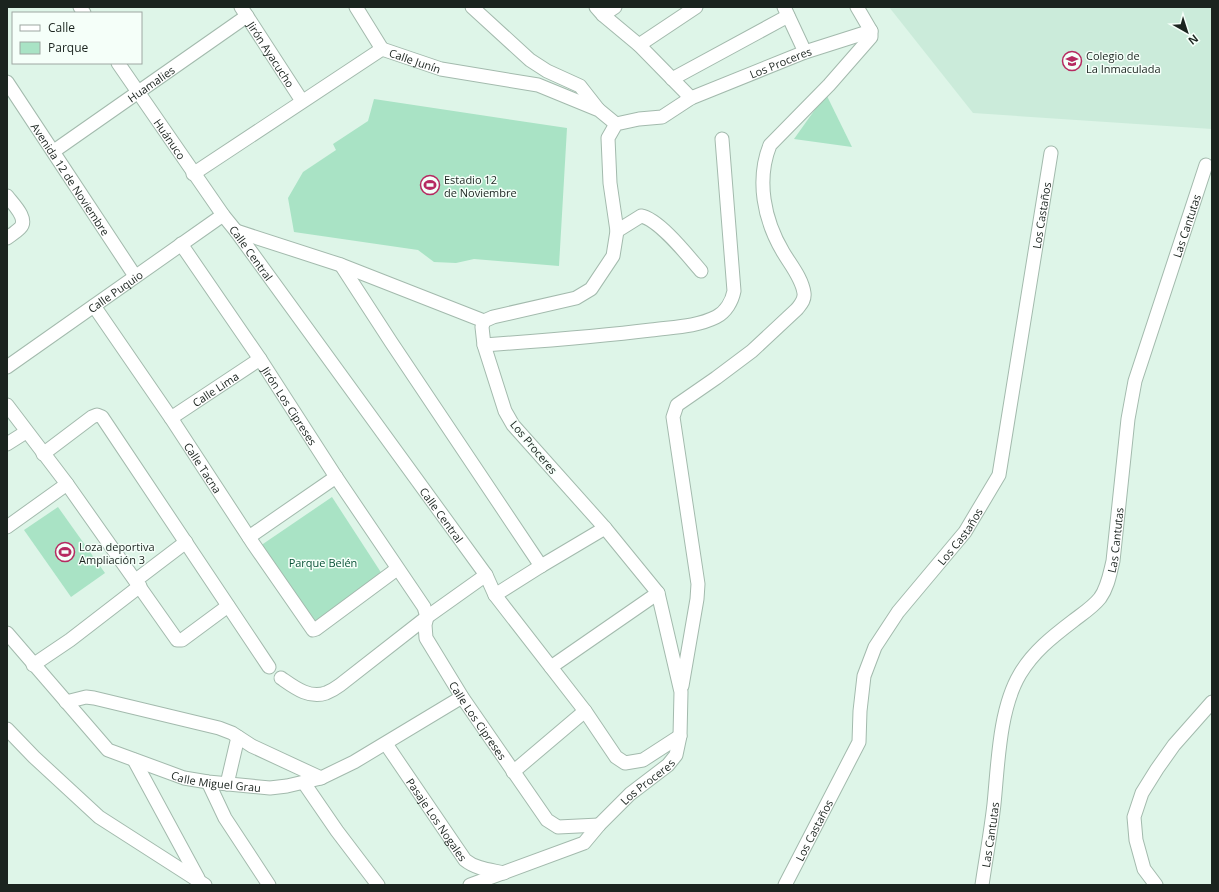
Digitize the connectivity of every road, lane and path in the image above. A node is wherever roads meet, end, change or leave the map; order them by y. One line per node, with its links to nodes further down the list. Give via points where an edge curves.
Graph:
1 (356, 7): 11 (street)
2 (472, 7): 19 (street, via 530,60 580,86)
3 (615, 7): 7 (street)
4 (696, 7): 10 (street)
5 (856, 7): 9 (street)
6 (244, 11): 16 (street, Huamalies); 18 (street, Jirón Ayacucho)
7 (599, 11): 10 (street)
8 (786, 12): 12 (street); 14 (street)
9 (872, 31): 12 (street, Los Proceres); 64 (street, via 871,37 829,85 770,145 766,156 762,175 767,216 781,250 799,279 804,293 803,302 752,351 677,405 674,411 698,584)
10 (639, 45): 14 (street)
11 (382, 50): 18 (street, Calle Junín); 19 (street, Calle Junín, via 441,69 538,85)
12 (805, 52): 17 (street, Los Proceres)
13 (119, 64): 16 (street, Huánuco)
14 (672, 80): 17 (street)
15 (7, 82): 22 (street, Avenida 12 de Noviembre)
16 (138, 92): 22 (street, Huamalies); 25 (street, Huánuco)
17 (691, 98): 20 (street, Los Proceres, via 662,117)
18 (302, 101): 25 (street, Calle Junín)
19 (599, 110): 20 (street, Calle Junín)
20 (616, 124): 29 (street, via 608,138 610,183)
21 (722, 139): 37 (street, via 734,290 730,303 718,316 700,324)
22 (54, 151): 34 (street, Avenida 12 de Noviembre)
23 (1051, 153): 85 (street, Los Castaños, via 999,475 965,532 898,612 875,647 864,676 860,742)
24 (1206, 165): 86 (street, Las Cantutas, via 1135,381 1128,419 1113,561 1108,582 1100,597 1034,654 1019,675 1006,707)
25 (193, 174): 27 (street, Huánuco)
26 (7, 196): 30 (street, via 23,219 20,228)
27 (222, 216): 28 (street, Calle Central); 31 (street, Calle Puquio)
28 (236, 231): 32 (street); 53 (street, Calle Central)
29 (617, 231): 33 (street, via 641,216 646,217 668,235); 36 (street, via 613,256 591,289 576,298)
30 (7, 238)
31 (181, 244): 34 (street, Calle Puquio); 38 (street, Jirón Los Cipreses)
32 (341, 265): 36 (street); 51 (street)
33 (701, 271)
34 (135, 276): 35 (street, Calle Puquio)
35 (94, 306): 39 (street, Calle Puquio); 41 (street, Calle Tacna)
36 (484, 321): 37 (street, Los Proceres)
37 (484, 345): 48 (street, Los Proceres, via 505,411 513,425)
38 (260, 359): 41 (street, Calle Lima); 45 (street, Jirón Los Cipreses)
39 (7, 367)
40 (7, 405): 42 (street)
41 (171, 418): 49 (street, Calle Tacna)
42 (26, 432): 43 (street); 44 (street)
43 (7, 444)
44 (43, 454): 46 (street); 50 (street, via 92,417 102,417)
45 (336, 477): 49 (street); 52 (street, Jirón Los Cipreses)
46 (67, 484): 47 (street); 54 (street)
47 (7, 526)
48 (605, 528): 51 (street); 55 (street, Los Proceres)
49 (249, 537): 52 (street, Calle Tacna, via 313,630)
50 (186, 542): 54 (street); 57 (street)
51 (541, 566): 56 (street)
52 (397, 569): 58 (street, Calle Los Cipreses, via 424,607)
53 (486, 575): 56 (street, Calle Central); 58 (street)
54 (138, 583): 57 (street, via 180,641); 60 (street, via 70,640)
55 (658, 593): 62 (street); 64 (street, Los Proceres)
56 (496, 595): 62 (street, Calle Central)
57 (228, 606): 61 (street)
58 (427, 617): 63 (street, via 340,685 326,693 300,691); 65 (street, Calle Los Cipreses, via 426,638)
59 (7, 633): 60 (street, Calle Miguel Grau)
60 (33, 665): 66 (street, Calle Miguel Grau)
61 (269, 667)
62 (551, 668): 68 (street, Calle Central)
63 (281, 678)
64 (681, 692): 70 (street, Los Proceres)
65 (462, 697): 72 (street, Calle Miguel Grau); 74 (street, Calle Los Cipreses)
66 (66, 702): 71 (street, via 86,697 94,698 219,728); 73 (street, Calle Miguel Grau, via 108,750)
67 (1212, 702): 87 (street, via 1157,768 1142,793 1134,817 1136,840 1144,869)
68 (585, 711): 70 (street, Calle Central, via 616,757 625,763 643,760); 74 (street)
69 (7, 729): 81 (street, via 99,817)
70 (680, 736): 79 (street, Los Proceres, via 676,755 668,765 630,794)
71 (238, 737): 75 (street); 78 (street)
72 (386, 744): 75 (street, Calle Miguel Grau); 80 (street, Pasaje Los Nogales, via 466,860 478,868)
73 (134, 760): 76 (street, Calle Miguel Grau, via 184,778); 81 (street)
74 (513, 772): 79 (street, Calle Los Cipreses, via 547,820 558,827)
75 (320, 778): 77 (street, Calle Miguel Grau)
76 (208, 782): 78 (street, Calle Miguel Grau); 82 (street, via 225,818)
77 (304, 783): 78 (street, Calle Miguel Grau, via 270,788); 83 (street)
78 (227, 784)
79 (599, 825): 80 (street, Los Proceres, via 584,843)
80 (504, 873): 84 (street)
81 (202, 882)
82 (269, 885)
83 (378, 885)
84 (470, 885)
85 (785, 885)
86 (982, 885)
87 (1156, 885)

